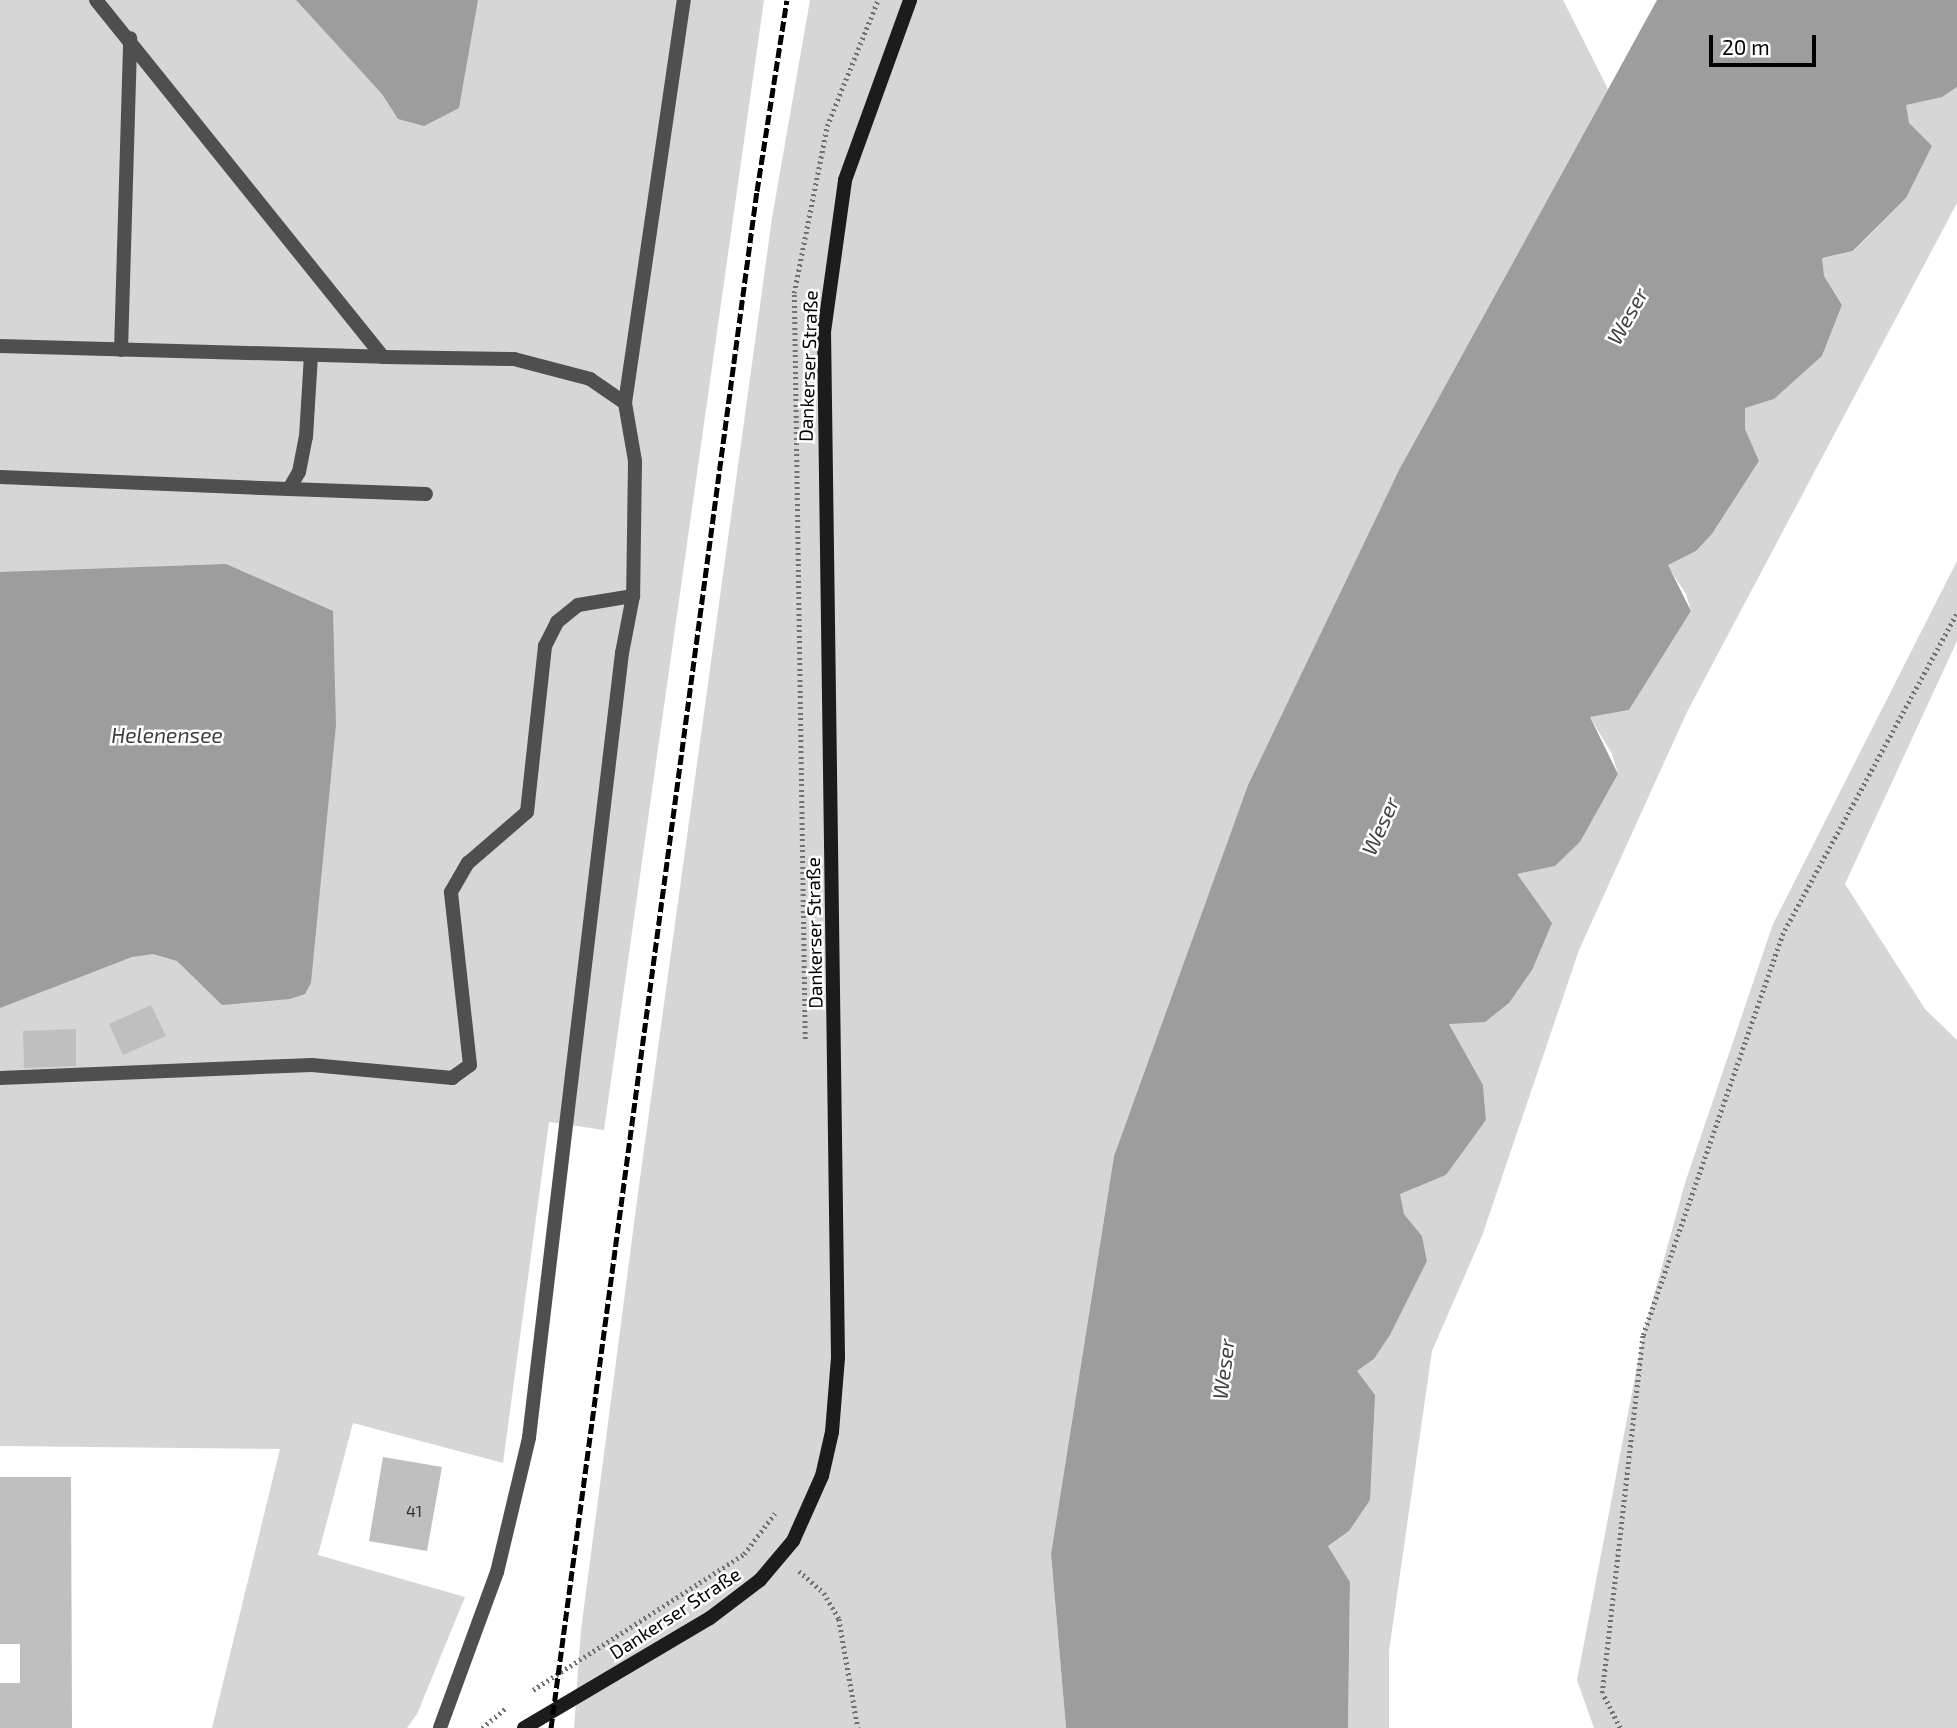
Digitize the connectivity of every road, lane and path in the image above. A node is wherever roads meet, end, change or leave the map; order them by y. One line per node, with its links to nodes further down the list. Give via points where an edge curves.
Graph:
1 (96, 0): 5 (lane)
2 (684, 0): 10 (lane)
3 (878, 0): 16 (path, via 827,127 794,293)
4 (910, 0): 19 (main road, Dankerser Straße, via 845,180 824,332 838,1358 832,1432 822,1476 811,1509)
5 (130, 38): 7 (lane); 9 (lane)
6 (0, 346): 7 (lane)
7 (121, 350): 8 (lane)
8 (311, 355): 9 (lane); 12 (lane, via 306,437 299,472)
9 (383, 357): 10 (lane, via 514,359 590,379)
10 (625, 403): 14 (lane, via 635,461)
11 (0, 477): 12 (lane)
12 (289, 489): 13 (lane)
13 (426, 494)
14 (633, 596): 17 (lane, via 578,605 557,622 545,646 527,812 468,863 451,892 470,1065 452,1078 312,1065); 22 (lane, via 622,653 529,1438 497,1572)
15 (1957, 613): 26 (path, via 1782,935 1643,1335 1602,1692)
16 (805, 1041)
17 (0, 1078)
18 (781, 1503): 20 (path, via 744,1554)
19 (780, 1557): 24 (main road, Dankerser Straße, via 760,1580 710,1618); 25 (path, via 812,1580 839,1619)
20 (525, 1695)
21 (515, 1702): 23 (path)
22 (440, 1728)
23 (482, 1728)
24 (524, 1728)
25 (858, 1728)
26 (1620, 1728)

